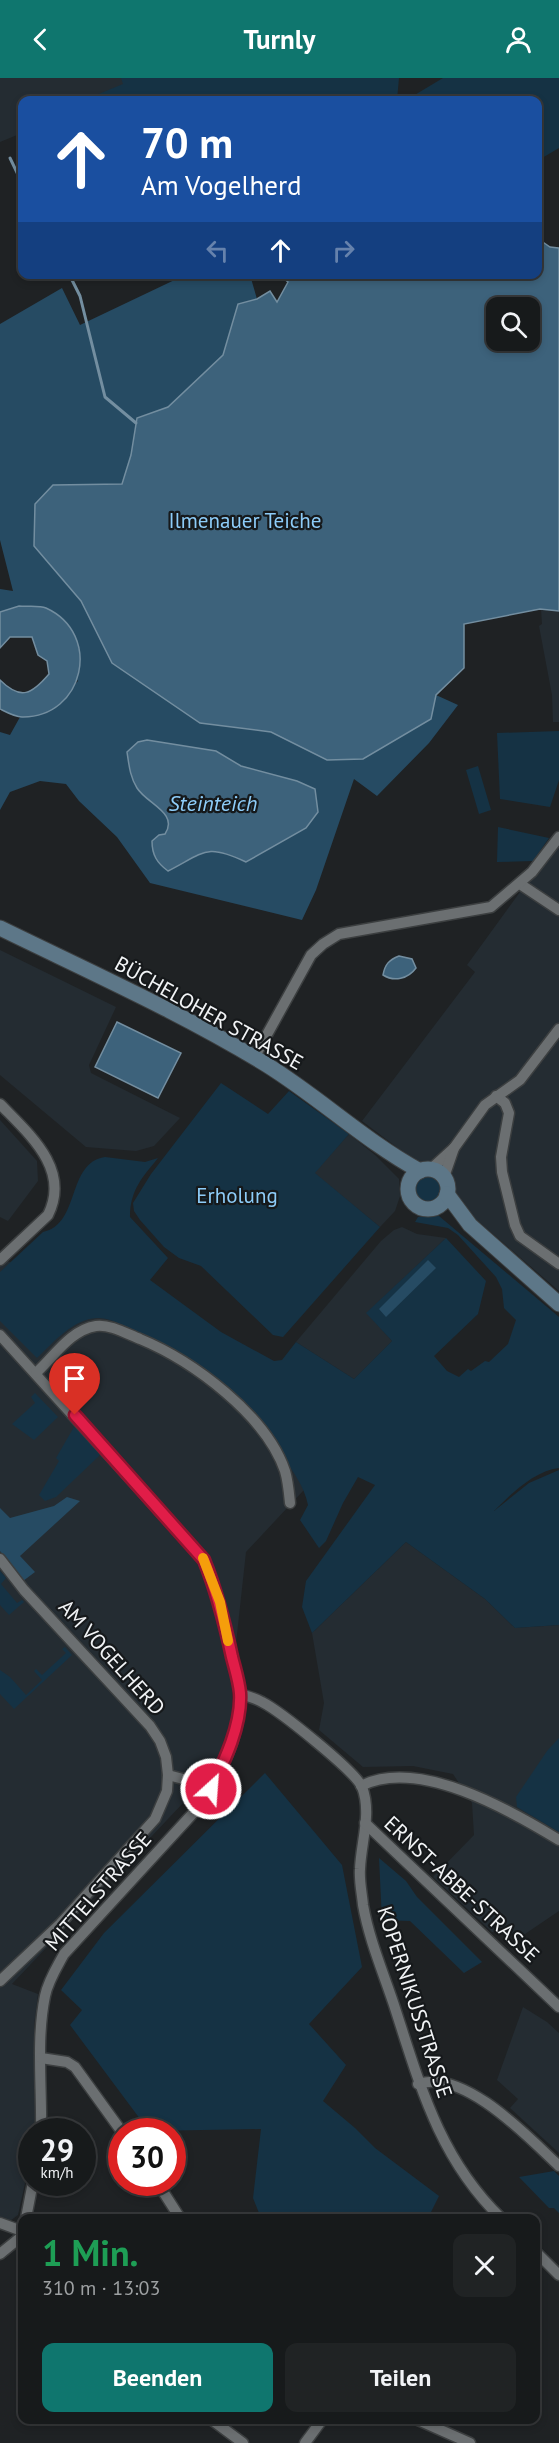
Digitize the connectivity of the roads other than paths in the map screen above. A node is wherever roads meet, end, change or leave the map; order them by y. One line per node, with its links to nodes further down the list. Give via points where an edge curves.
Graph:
1 (559, 837): 2 (street)
2 (520, 884): 3 (street); 6 (street, via 491,907 339,934 323,944 311,954)
3 (559, 910)
4 (0, 928): 6 (main road, BÜCHELOHER STRASSE)
5 (559, 1029): 7 (street, via 520,1080)
6 (254, 1058): 10 (main road, BÜCHELOHER STRASSE)
7 (496, 1095): 9 (street); 18 (street, via 509,1113 501,1157 515,1225 520,1236)
8 (0, 1104): 17 (street, via 45,1154 54,1177 48,1215)
9 (454, 1148): 11 (street); 12 (street)
10 (387, 1152): 11 (main road, BÜCHELOHER STRASSE); 13 (main road, BÜCHELOHER STRASSE)
11 (425, 1170): 12 (main road, BÜCHELOHER STRASSE); 13 (main road)
12 (444, 1178): 14 (main road, BÜCHELOHER STRASSE)
13 (409, 1183): 15 (main road, BÜCHELOHER STRASSE, via 409,1193 417,1205)
14 (447, 1194): 15 (main road); 16 (main road, BÜCHELOHER STRASSE)
15 (437, 1206): 16 (main road, BÜCHELOHER STRASSE)
16 (470, 1226): 19 (main road, BÜCHELOHER STRASSE)
17 (0, 1260)
18 (559, 1264)
19 (559, 1304)
20 (0, 1335): 21 (street)
21 (36, 1373): 22 (street, via 65,1343 96,1326 154,1345 190,1365 246,1412 285,1471); 24 (street, via 204,1560 220,1602)
22 (290, 1503)
23 (0, 1558): 25 (street, AM VOGELHERD, via 24,1590 150,1726 160,1740)
24 (240, 1694): 26 (street, via 261,1701 289,1722 351,1772); 27 (street, MITTELSTRASSE, via 227,1756)
25 (168, 1775): 27 (street); 30 (street, AM VOGELHERD, via 167,1791 155,1819 60,1924)
26 (361, 1786): 28 (street, KOPERNIKUSSTRASSE, via 366,1803); 29 (street, via 381,1779 436,1782 459,1789)
27 (211, 1789): 32 (street, MITTELSTRASSE, via 64,1954 45,1995)
28 (365, 1823): 31 (street, ERNST-ABBE-STRASSE); 33 (street, KOPERNIKUSSTRASSE, via 360,1870 363,1905)
29 (559, 1840)
30 (0, 1981)
31 (559, 2007)
32 (41, 2058): 34 (street, MITTELSTRASSE); 35 (street, via 75,2067)
33 (418, 2084): 36 (street, via 440,2082 482,2099 503,2113); 41 (street, KOPERNIKUSSTRASSE, via 449,2153 480,2198)
34 (41, 2118)
35 (112, 2118)
36 (559, 2166)
37 (30, 2196): 39 (street)
38 (166, 2196): 40 (street)
39 (27, 2214)
40 (177, 2214)
41 (497, 2214)
42 (0, 2223): 43 (street)
43 (18, 2232)
44 (18, 2238): 45 (street)
45 (0, 2254)
46 (540, 2256): 47 (street)
47 (559, 2275)
48 (217, 2424): 51 (street)
49 (319, 2424): 52 (street)
50 (427, 2424): 53 (street)
51 (243, 2443)
52 (304, 2443)
53 (470, 2443)

